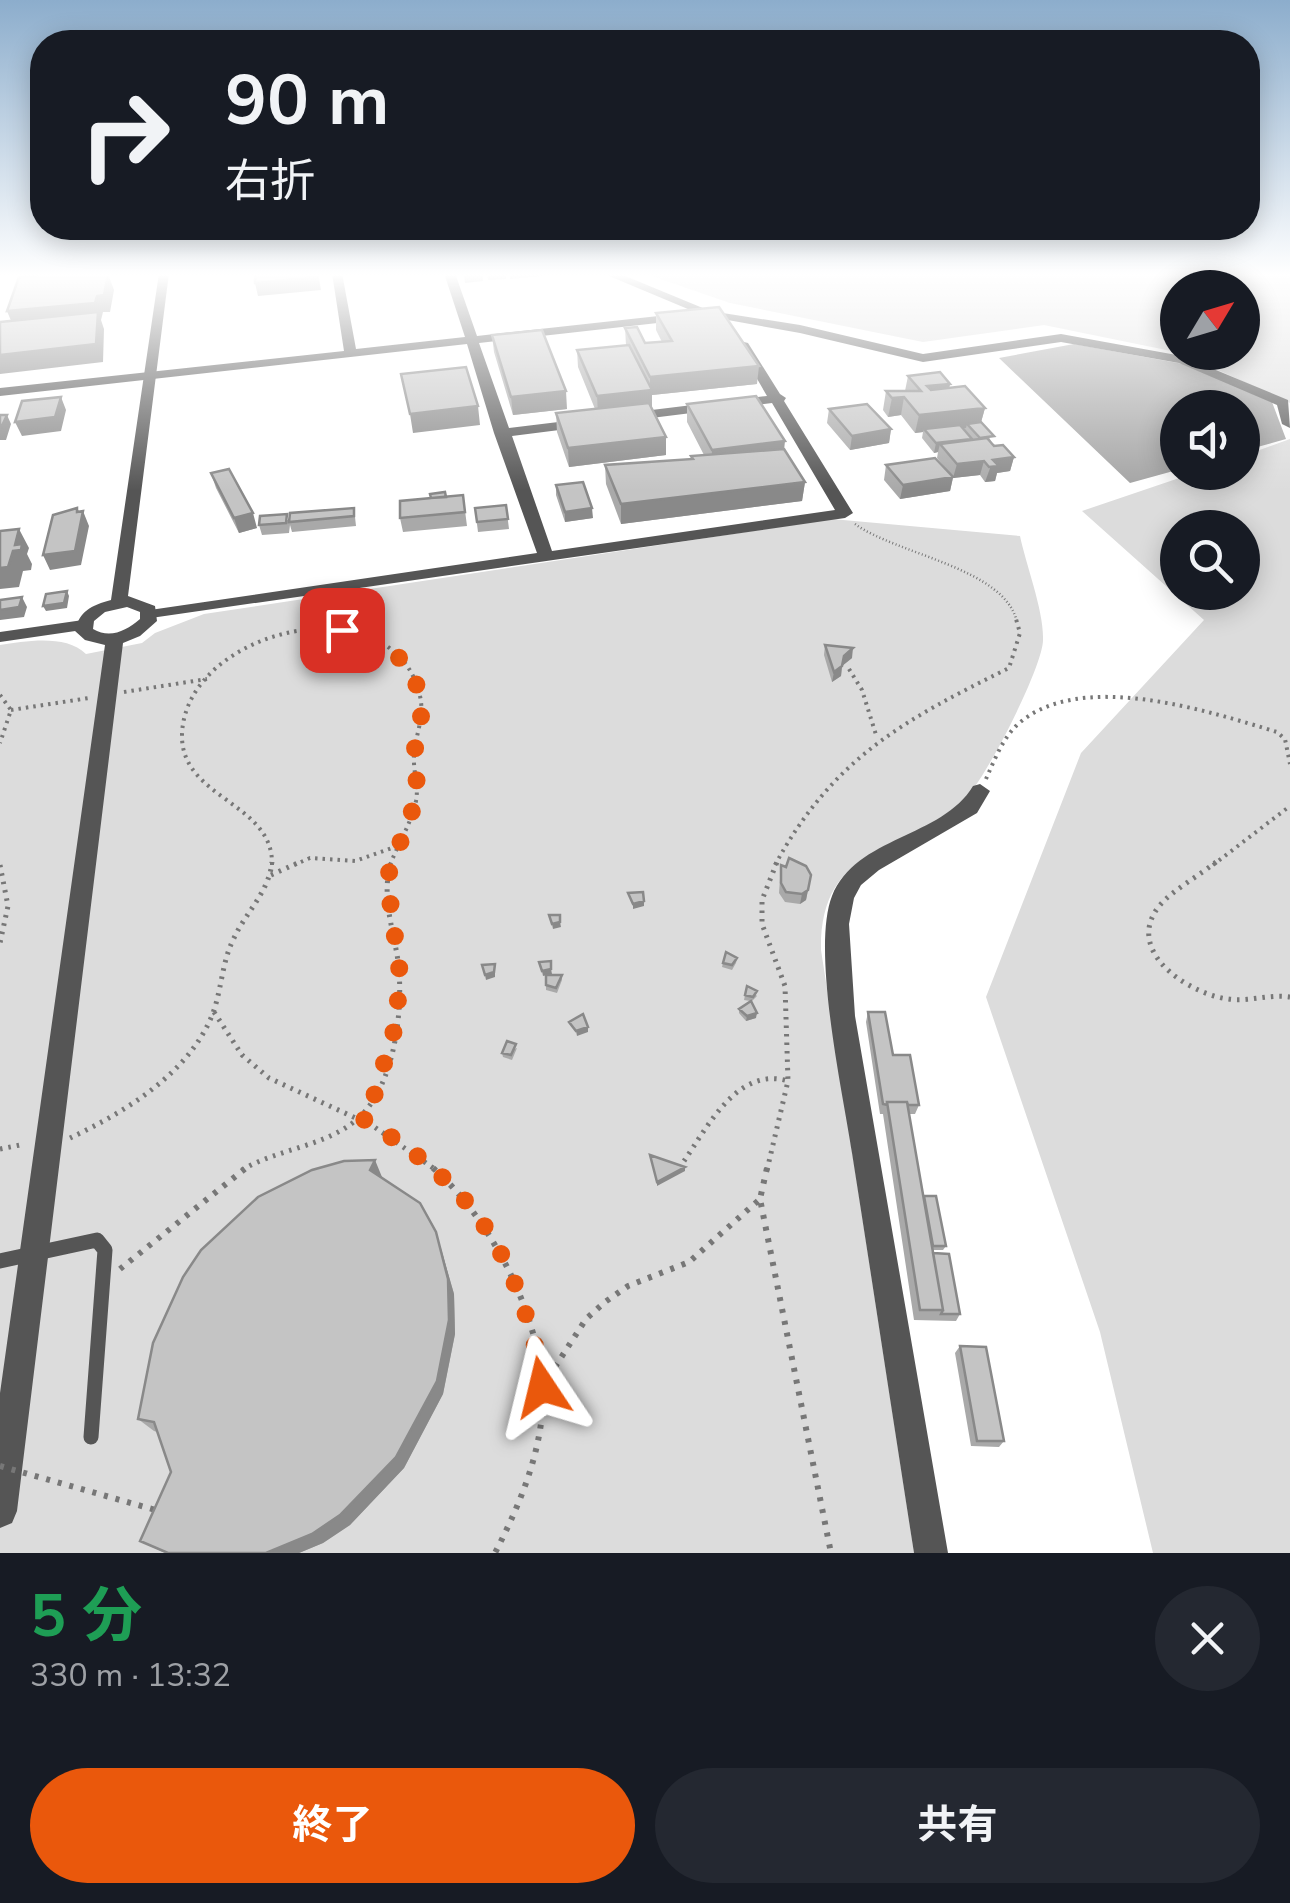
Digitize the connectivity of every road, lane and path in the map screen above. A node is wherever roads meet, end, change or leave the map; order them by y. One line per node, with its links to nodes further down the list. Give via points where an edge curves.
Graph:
1 (154, 345): 10 (street)
2 (350, 345): 9 (street)
3 (430, 345): 9 (street)
4 (472, 345): 16 (street)
5 (742, 345): 12 (street)
6 (870, 345): 7 (street, via 923,358)
7 (1009, 345)
8 (1104, 345): 15 (street, via 1182,360 1284,403)
9 (351, 354): 10 (street)
10 (150, 376): 11 (street); 18 (street)
11 (0, 392)
12 (779, 398): 13 (street); 17 (street, via 845,513)
13 (620, 418)
14 (600, 421): 16 (street)
15 (1289, 424)
16 (501, 433): 17 (street)
17 (546, 556): 19 (street)
18 (118, 602): 19 (street, via 145,605); 20 (street, via 91,613)
19 (150, 615): 22 (street, via 142,627)
20 (83, 625): 21 (street); 22 (street, via 95,638)
21 (0, 637)
22 (115, 639): 47 (street)
23 (848, 669): 29 (path)
24 (207, 680): 25 (path); 34 (path, via 246,649 308,631 342,630 387,645 415,678 422,711 414,754 418,795); 36 (path, via 185,714 185,760 210,792 260,827 272,852)
25 (124, 692)
26 (0, 696): 28 (path)
27 (89, 698): 28 (path)
28 (11, 710): 30 (path)
29 (878, 740)
30 (0, 743)
31 (1290, 764): 32 (path, via 1285,738 1277,732 1111,695 1023,720)
32 (980, 791): 56 (street, via 959,816 862,868 841,893 834,939)
33 (1290, 806): 38 (path, via 1169,896 1150,922 1149,943 1155,961 1188,988 1232,1000)
34 (395, 848): 36 (path, via 355,862 310,858); 41 (path, via 386,894 400,974 396,1024 372,1103)
35 (0, 865): 37 (path, via 8,890)
36 (271, 875): 39 (path, via 223,959)
37 (0, 943)
38 (1290, 996)
39 (214, 1012): 41 (path, via 252,1066); 42 (path, via 159,1083 116,1116)
40 (788, 1081): 45 (path, via 771,1076 734,1094)
41 (360, 1117): 49 (path, via 237,1173); 50 (path, via 442,1173 481,1217 516,1284 540,1358)
42 (70, 1138)
43 (20, 1145): 44 (path)
44 (0, 1149)
45 (684, 1161)
46 (760, 1198): 50 (path, via 689,1262 605,1302)
47 (34, 1253): 48 (lane); 49 (lane, via 97,1240 105,1250); 53 (street)
48 (0, 1261)
49 (104, 1280): 51 (lane)
50 (542, 1387): 55 (path, via 534,1456)
51 (91, 1437)
52 (0, 1466): 54 (path, bridge)
53 (0, 1511)
54 (172, 1514)
55 (495, 1553)
56 (931, 1553)

